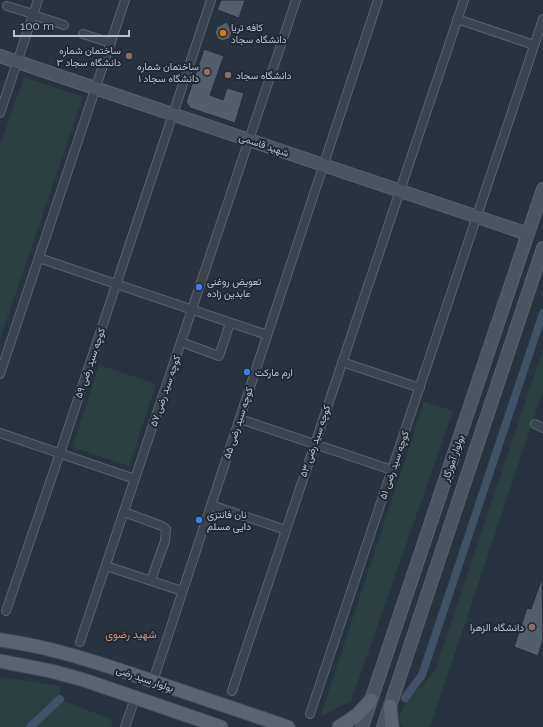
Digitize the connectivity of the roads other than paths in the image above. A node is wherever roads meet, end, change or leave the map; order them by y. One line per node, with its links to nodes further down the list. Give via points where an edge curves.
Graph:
1 (38, 0): 8 (street)
2 (125, 0): 13 (street)
3 (211, 0): 19 (street, کوچه سید رضی ۵۹)
4 (296, 0): 20 (street, کوچه سید رضی ۵۷)
5 (378, 0): 21 (street, کوچه سید رضی ۵۵)
6 (464, 0): 9 (street, کوچه سید رضی ۵۳)
7 (8, 6): 8 (street)
8 (33, 14): 11 (street); 16 (street)
9 (457, 19): 14 (street); 23 (street, کوچه سید رضی ۵۳)
10 (543, 19): 14 (street, کوچه سید رضی ۵۱)
11 (64, 25)
12 (83, 34): 13 (street)
13 (111, 43): 17 (street)
14 (534, 45): 24 (street, کوچه سید رضی ۵۱)
15 (0, 56): 16 (main road, شهید قاسمی)
16 (17, 62): 17 (main road, شهید قاسمی); 18 (street)
17 (96, 88): 19 (main road, شهید قاسمی); 27 (street)
18 (0, 113)
19 (173, 114): 20 (main road, شهید قاسمی); 28 (street, کوچه سید رضی ۵۹)
20 (249, 140): 21 (main road, شهید قاسمی); 29 (street, کوچه سید رضی ۵۷)
21 (323, 165): 23 (main road, شهید قاسمی); 31 (street, کوچه سید رضی ۵۵)
22 (543, 189): 25 (main road, بولوار آموزگار)
23 (399, 190): 24 (main road, شهید قاسمی); 33 (street, کوچه سید رضی ۵۳)
24 (477, 217): 25 (main road, شهید قاسمی); 35 (street, کوچه سید رضی ۵۱)
25 (528, 234): 55 (main road, بولوار آموزگار)
26 (543, 248): 56 (main road, بولوار آموزگار)
27 (39, 258): 28 (street); 34 (street)
28 (116, 284): 29 (street); 39 (street, کوچه سید رضی ۵۹)
29 (192, 310): 30 (street); 32 (street, کوچه سید رضی ۵۷)
30 (230, 324): 31 (street); 32 (street, via 219,356)
31 (267, 335): 36 (street, کوچه سید رضی ۵۵)
32 (181, 342): 41 (street, کوچه سید رضی ۵۷)
33 (342, 362): 35 (street); 38 (street, کوچه سید رضی ۵۳)
34 (0, 374)
35 (420, 388): 40 (street, کوچه سید رضی ۵۱)
36 (240, 419): 38 (street); 42 (street, کوچه سید رضی ۵۵)
37 (0, 433): 39 (street)
38 (314, 444): 40 (street); 44 (street, کوچه سید رضی ۵۳)
39 (60, 453): 41 (street); 48 (street, کوچه سید رضی ۵۹)
40 (392, 470): 57 (street, کوچه سید رضی ۵۱)
41 (135, 479): 43 (street, کوچه سید رضی ۵۷)
42 (211, 505): 44 (street); 47 (street, کوچه سید رضی ۵۵)
43 (124, 512): 45 (street, کوچه سید رضی ۵۷); 46 (street, via 166,529 165,541)
44 (286, 530): 53 (street, کوچه سید رضی ۵۳)
45 (106, 566): 46 (street); 50 (street, کوچه سید رضی ۵۷)
46 (151, 580): 47 (street)
47 (182, 592): 52 (street, کوچه سید رضی ۵۵)
48 (6, 611)
49 (0, 640): 52 (main road, بولوار سید رضی, via 56,650)
50 (80, 642)
51 (0, 661): 54 (main road, بولوار سید رضی, via 50,671)
52 (153, 681): 60 (main road, بولوار سید رضی)
53 (232, 691)
54 (135, 698): 58 (street); 59 (main road, بولوار سید رضی)
55 (371, 700): 61 (main road, via 357,715); 62 (main road, بولوار آموزگار)
56 (390, 706): 63 (main road, بولوار آموزگار); 64 (main road)
57 (310, 714)
58 (125, 727)
59 (221, 727)
60 (288, 727)
61 (339, 727)
62 (362, 727)
63 (383, 727)
64 (392, 727)

